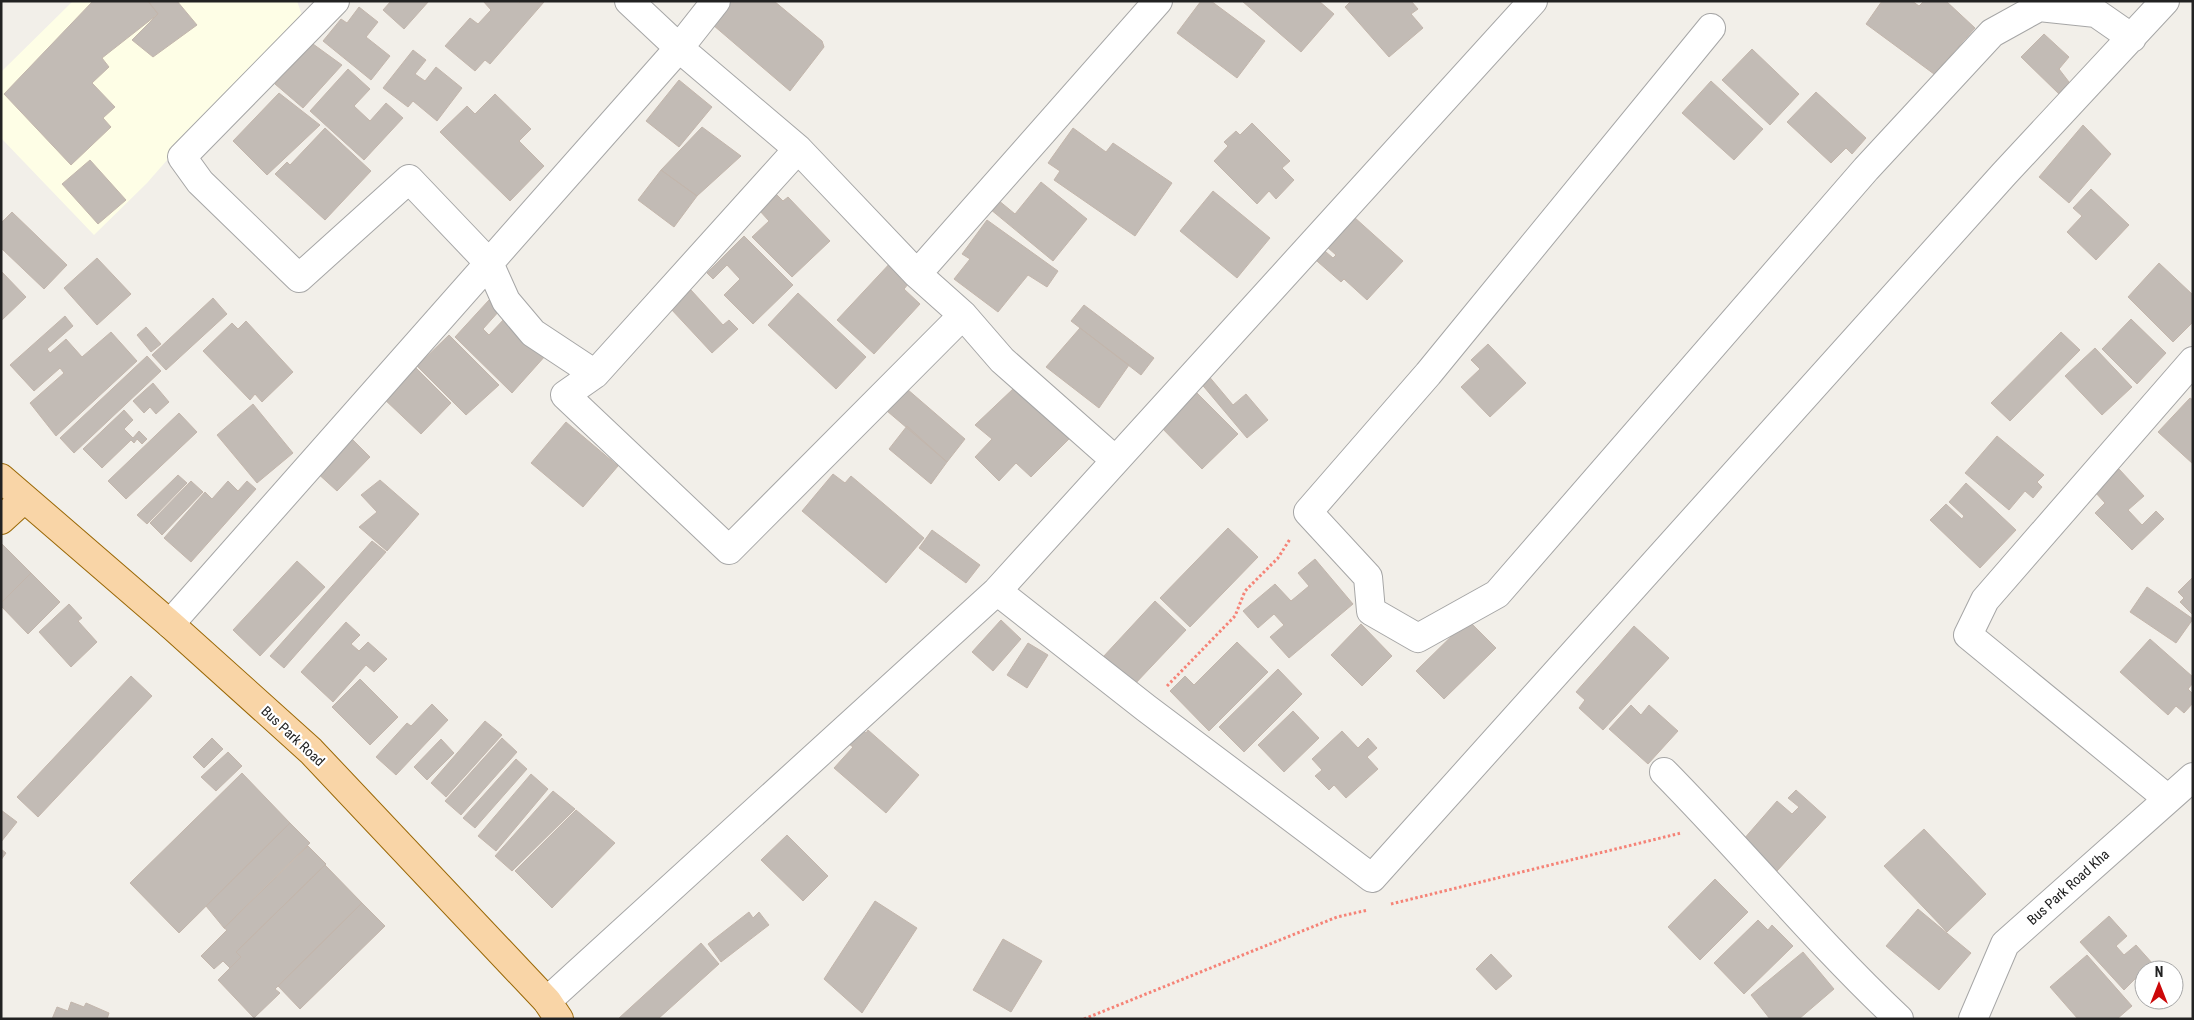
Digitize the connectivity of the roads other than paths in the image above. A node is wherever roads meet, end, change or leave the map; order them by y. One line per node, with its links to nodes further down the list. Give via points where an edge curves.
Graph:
1 (335, 1): 11 (street, via 182,157 200,182 299,278 409,179)
2 (629, 1): 9 (street)
3 (716, 1): 9 (street)
4 (1158, 1): 12 (street)
5 (1533, 1): 16 (street)
6 (2165, 1): 8 (street)
7 (1711, 28): 8 (street, via 1434,367 1308,512 1368,577 1371,611 1418,638 1497,594 1866,170 1992,33 2039,7 2096,13)
8 (2132, 38): 20 (street, via 2004,174 1372,878)
9 (679, 48): 10 (street); 11 (street)
10 (798, 149): 12 (street); 15 (street)
11 (489, 262): 15 (street, via 506,301 534,333); 21 (street)
12 (917, 274): 13 (street)
13 (963, 315): 15 (street, via 729,550 565,396); 16 (street, via 1002,360)
14 (2193, 362): 24 (street, via 1985,600 1968,636)
15 (595, 374)
16 (1116, 460): 20 (street)
17 (1, 478): 18 (main road, Bus Park Road)
18 (24, 499): 19 (main road); 21 (main road, Bus Park Road)
19 (1, 520)
20 (997, 591): 25 (street)
21 (170, 624): 25 (main road, Bus Park Road, via 311,751)
22 (1664, 772): 26 (street, via 1858,980)
23 (2193, 777): 24 (street, Bus Park Road Kha)
24 (2168, 799): 27 (street, Bus Park Road Kha, via 2005,944)
25 (553, 1010)
26 (1899, 1019)
27 (1973, 1019)

